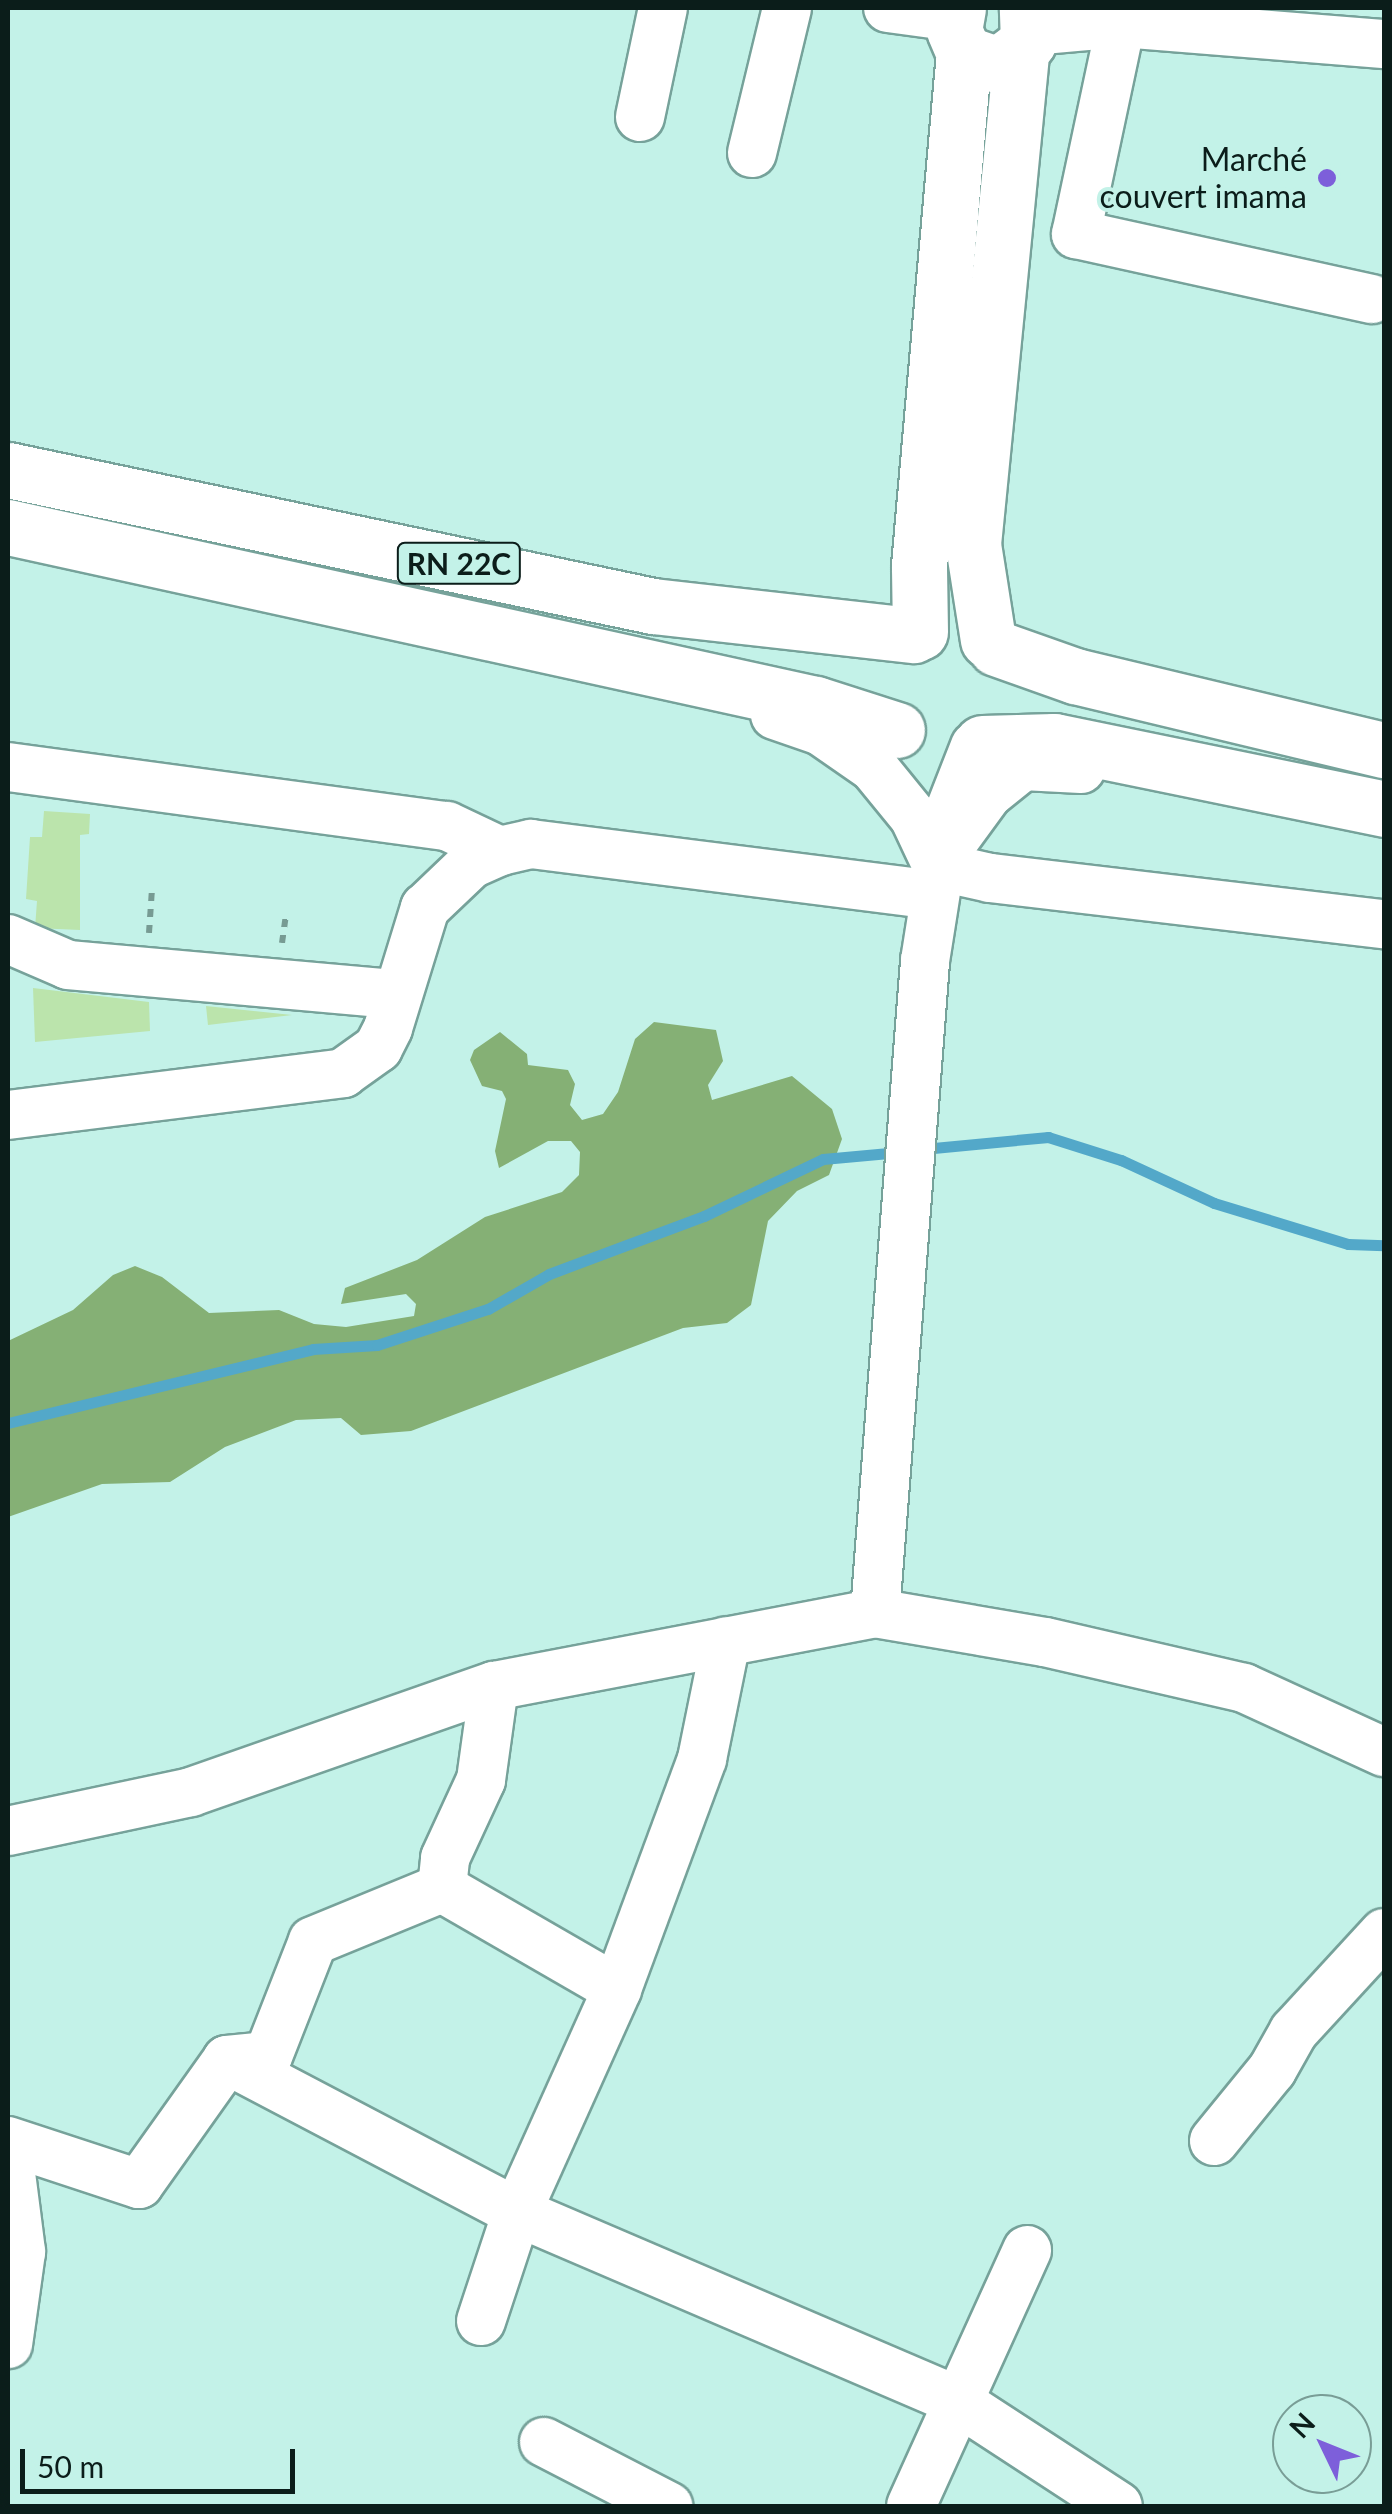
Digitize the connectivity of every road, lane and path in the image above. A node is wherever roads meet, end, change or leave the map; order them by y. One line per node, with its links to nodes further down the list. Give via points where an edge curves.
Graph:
1 (663, 8): 9 (street)
2 (787, 8): 10 (street)
3 (888, 8): 6 (street)
4 (1235, 19): 5 (street); 8 (street)
5 (1122, 23): 7 (street); 11 (street, via 1076,234)
6 (959, 26): 7 (highway, via 998,65); 14 (highway)
7 (1026, 30): 16 (highway, via 973,544)
8 (1384, 44)
9 (640, 118)
10 (752, 154)
11 (1372, 299)
12 (8, 470): 14 (highway, RN 22C, via 652,606)
13 (8, 527): 15 (highway, RN 22C)
14 (917, 633): 16 (highway, RN 22C, via 957,626); 17 (highway, via 892,657 882,686)
15 (525, 640): 17 (highway, RN 22C, via 816,704); 24 (street, via 546,660 821,731 889,782)
16 (992, 644): 18 (highway, via 1011,691 1002,720); 19 (highway, RN 22C, via 1076,676)
17 (900, 734): 18 (highway, RN 22C, via 937,753); 24 (street, via 930,794)
18 (979, 744): 21 (highway, RN 22C, via 1054,742); 24 (street, via 948,815)
19 (1384, 750)
20 (8, 767): 23 (street, via 447,826)
21 (1188, 769): 22 (highway, RN 22C); 24 (street, via 1137,781 1022,766 988,794)
22 (1384, 809)
23 (500, 851): 24 (street, via 530,844); 27 (street, via 471,864 425,908)
24 (936, 880): 25 (street, via 990,878); 29 (street)
25 (1384, 924)
26 (8, 939): 27 (street, via 68,965)
27 (396, 994): 28 (street, via 378,1048 343,1073)
28 (8, 1115)
29 (875, 1613): 30 (street); 32 (street, via 1045,1642 1244,1688)
30 (726, 1641): 31 (street); 36 (street, via 702,1760)
31 (494, 1686): 33 (street, via 190,1792); 34 (street, via 480,1780 445,1858)
32 (1384, 1752)
33 (8, 1831)
34 (442, 1888): 36 (street); 37 (street, via 313,1940 268,2056)
35 (1384, 1933): 38 (street, via 1294,2031 1272,2070)
36 (616, 1989): 41 (street)
37 (228, 2060): 39 (street, via 139,2184); 41 (street)
38 (1214, 2140)
39 (8, 2141)
40 (8, 2150): 43 (street)
41 (517, 2212): 44 (street); 46 (street)
42 (1028, 2250): 46 (street)
43 (14, 2253): 45 (street)
44 (481, 2321)
45 (8, 2344)
46 (957, 2401): 49 (street); 50 (street)
47 (544, 2442): 48 (street)
48 (668, 2506)
49 (912, 2506)
50 (1118, 2506)

